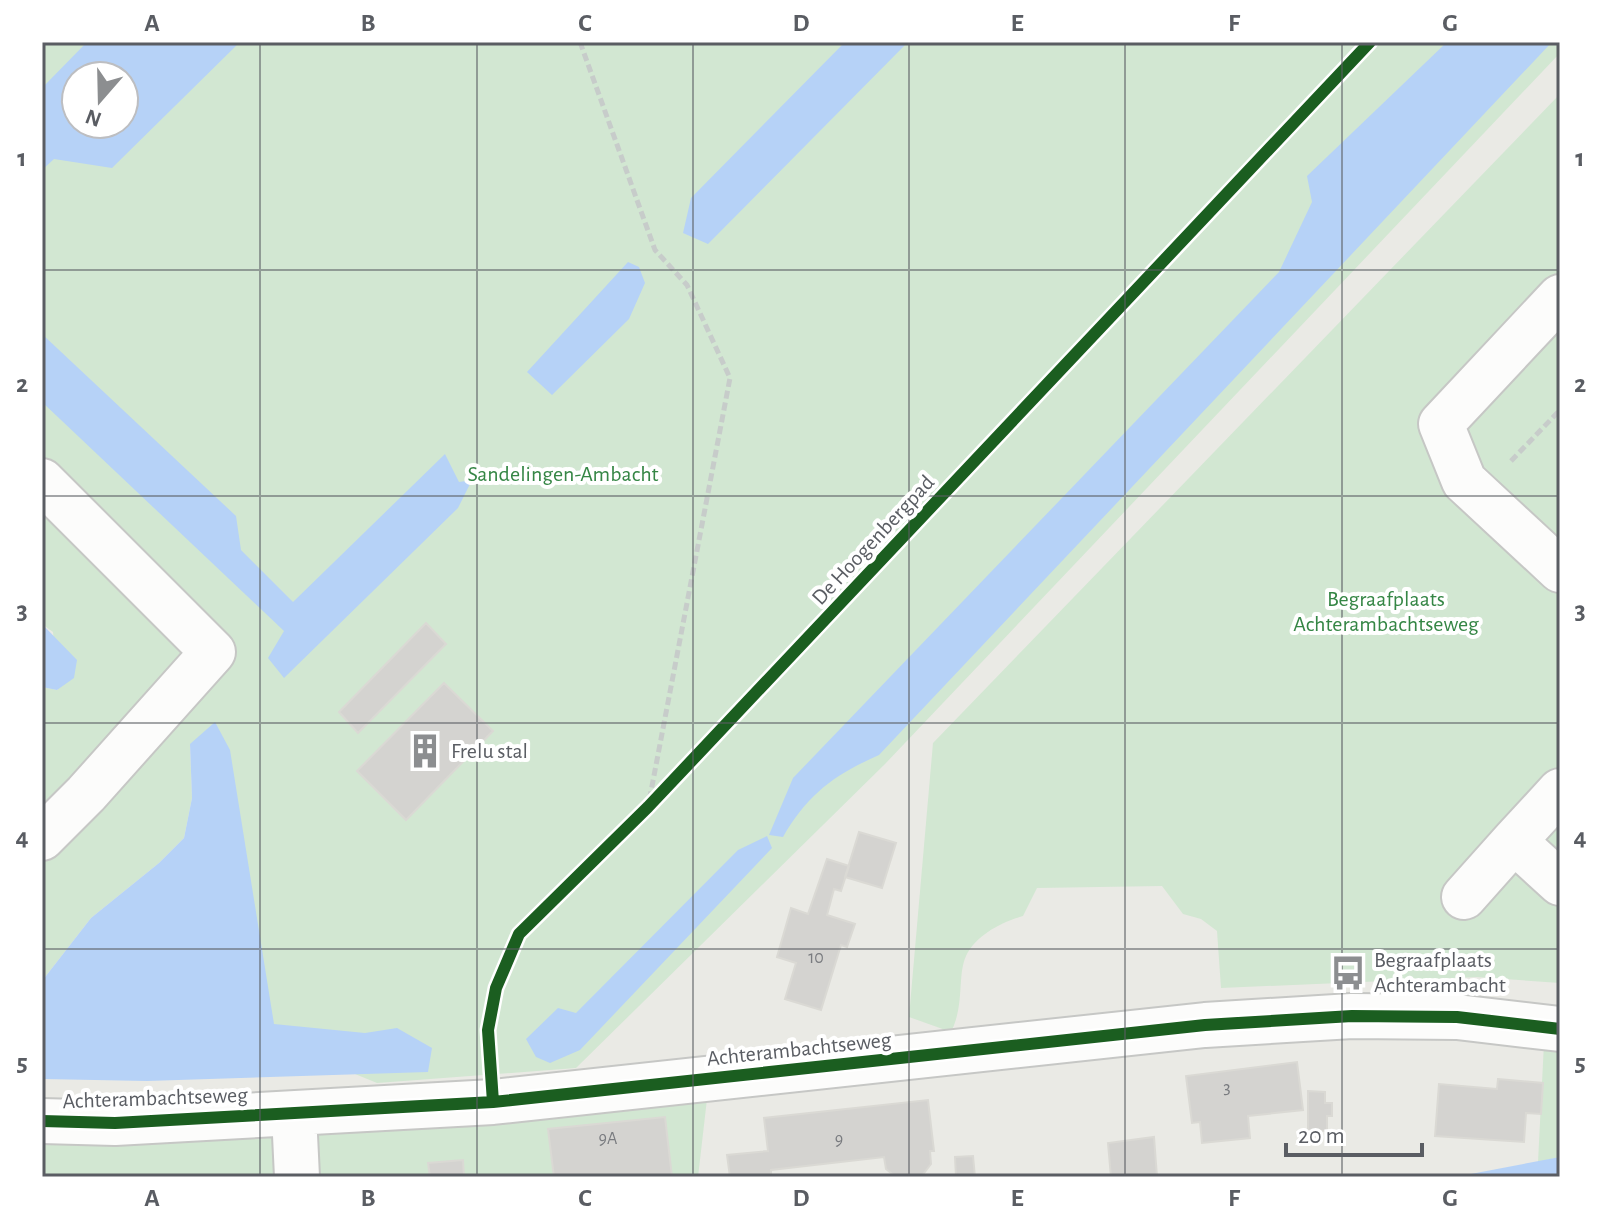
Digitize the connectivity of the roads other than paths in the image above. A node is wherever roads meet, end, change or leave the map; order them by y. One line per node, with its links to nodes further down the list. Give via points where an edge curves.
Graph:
1 (1560, 297): 3 (street, via 1441,424 1464,481)
2 (42, 481): 5 (street, via 213,652)
3 (1560, 570)
4 (1560, 791): 6 (street)
5 (42, 838)
6 (1514, 841): 7 (street); 8 (street)
7 (1560, 883)
8 (1464, 897)
9 (1560, 1029): 10 (street, Achterambachtseweg, via 1457,1017 1352,1016 1220,1024 493,1102)
10 (294, 1114): 11 (street, Achterambachtseweg, via 115,1123); 12 (street)
11 (42, 1121)
12 (297, 1177)

